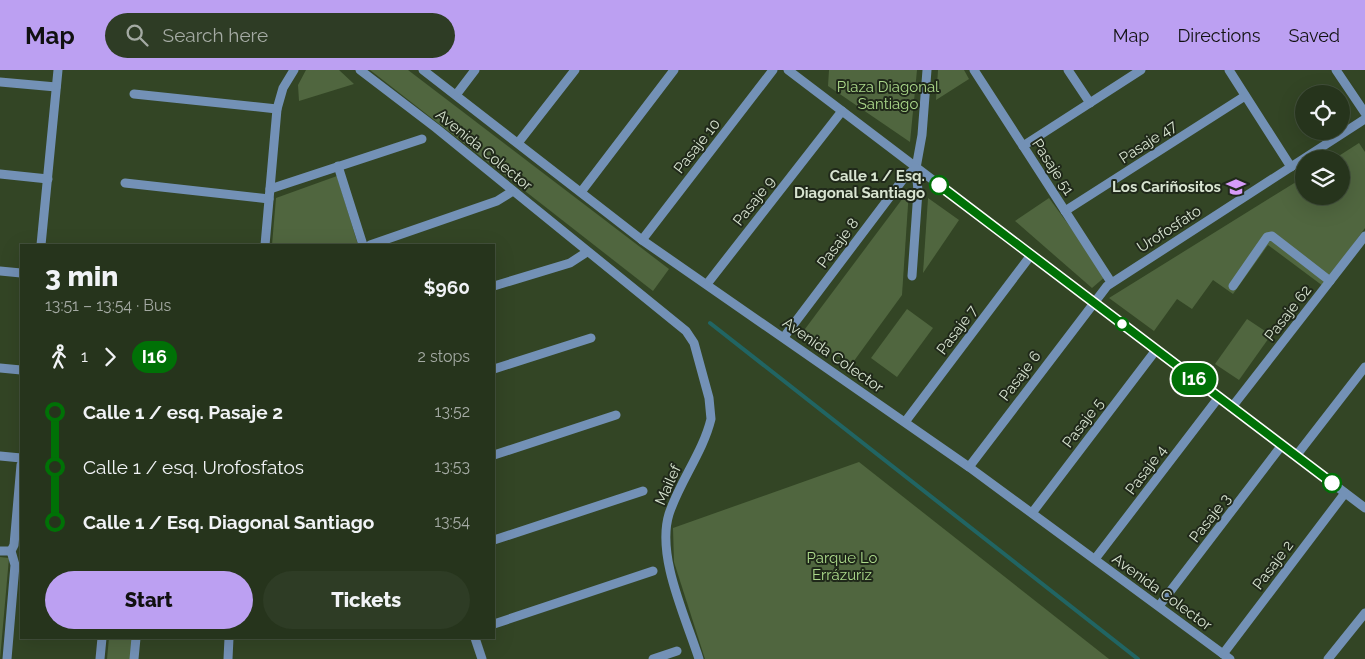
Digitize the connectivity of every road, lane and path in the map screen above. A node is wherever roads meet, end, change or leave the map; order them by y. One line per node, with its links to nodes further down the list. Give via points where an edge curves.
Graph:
1 (58, 70): 17 (street)
2 (294, 70): 22 (street, via 283,88)
3 (360, 70): 35 (street, Avenida Colector)
4 (423, 70): 19 (street, Avenida Colector)
5 (475, 70): 19 (street)
6 (575, 70): 27 (street)
7 (674, 70): 36 (street)
8 (773, 70): 40 (street, Pasaje 10)
9 (788, 70): 23 (street)
10 (927, 70): 31 (street)
11 (974, 70): 28 (street, Pasaje 51)
12 (1068, 70): 21 (street)
13 (1141, 70): 21 (street)
14 (1228, 70): 20 (street)
15 (1336, 70): 24 (street)
16 (0, 82): 17 (street)
17 (56, 87): 33 (street)
18 (134, 94): 22 (street)
19 (456, 95): 27 (street, Avenida Colector)
20 (1245, 96): 30 (street); 38 (street, Pasaje 47)
21 (1090, 103): 28 (street)
22 (277, 109): 37 (street)
23 (842, 111): 31 (street); 52 (street, Pasaje 9)
24 (1365, 113)
25 (1365, 118): 30 (street, Urofosfato)
26 (422, 139): 29 (street)
27 (518, 143): 36 (street, Avenida Colector)
28 (1023, 146): 38 (street, Pasaje 51)
29 (338, 166): 37 (street); 43 (street)
30 (1291, 167): 55 (street, Urofosfato, via 1112,283)
31 (916, 168): 46 (street); 49 (street, via 918,191); 57 (street, Pasaje 8, via 904,178)
32 (0, 174): 33 (street)
33 (48, 179): 41 (street)
34 (125, 183): 37 (street)
35 (513, 191): 44 (street, via 497,201); 45 (street, Avenida Colector)
36 (582, 192): 40 (street, Avenida Colector)
37 (270, 194): 42 (street)
38 (1066, 211): 50 (street, Pasaje 51)
39 (1365, 236): 51 (street, Pasaje 62)
40 (642, 240): 52 (street, Avenida Colector)
41 (42, 244)
42 (265, 244)
43 (363, 244)
44 (373, 244)
45 (587, 252): 53 (street, via 570,263); 56 (street, Avenida Colector)
46 (1031, 255): 55 (street); 67 (street, Pasaje 7)
47 (0, 271): 48 (street)
48 (20, 273)
49 (912, 276)
50 (1109, 279)
51 (1330, 281): 54 (street, via 1272,236 1267,237); 65 (street, Pasaje 62)
52 (707, 284): 57 (street, Avenida Colector)
53 (495, 286)
54 (1233, 286)
55 (1093, 302): 59 (street); 73 (street, Pasaje 6)
56 (682, 327): 99 (street, Mailef, via 694,343 712,412 710,425 669,514 666,548)
57 (784, 337): 67 (street, Avenida Colector)
58 (591, 338): 62 (street)
59 (1156, 350): 64 (street); 78 (street, Pasaje 5)
60 (0, 368): 63 (street)
61 (1365, 368): 71 (street)
62 (495, 369)
63 (20, 370)
64 (1219, 397): 65 (street); 82 (street, Pasaje 4)
65 (1232, 407): 68 (street)
66 (616, 415): 69 (street)
67 (905, 422): 73 (street, Avenida Colector)
68 (1282, 445): 71 (street); 84 (street, Pasaje 3)
69 (495, 455)
70 (0, 456): 72 (street)
71 (1296, 456): 76 (street)
72 (20, 458)
73 (969, 467): 78 (street, Avenida Colector)
74 (20, 475): 80 (street)
75 (643, 491): 79 (street)
76 (1345, 493): 77 (street); 92 (street, Pasaje 2)
77 (1365, 508)
78 (1032, 513): 82 (street, Avenida Colector)
79 (495, 540)
80 (11, 551): 81 (street); 93 (street, via 15,565)
81 (0, 552)
82 (1095, 559): 84 (street, Avenida Colector)
83 (653, 571): 86 (street)
84 (1159, 606): 92 (street, Avenida Colector)
85 (1365, 613): 100 (street)
86 (495, 624)
87 (102, 639): 94 (street)
88 (136, 639): 95 (street)
89 (229, 639): 96 (street)
90 (475, 639): 97 (street)
91 (678, 651): 98 (street)
92 (1227, 656)
93 (6, 659)
94 (100, 659)
95 (134, 659)
96 (228, 659)
97 (482, 659)
98 (653, 659)
99 (699, 659)
100 (1328, 659)

